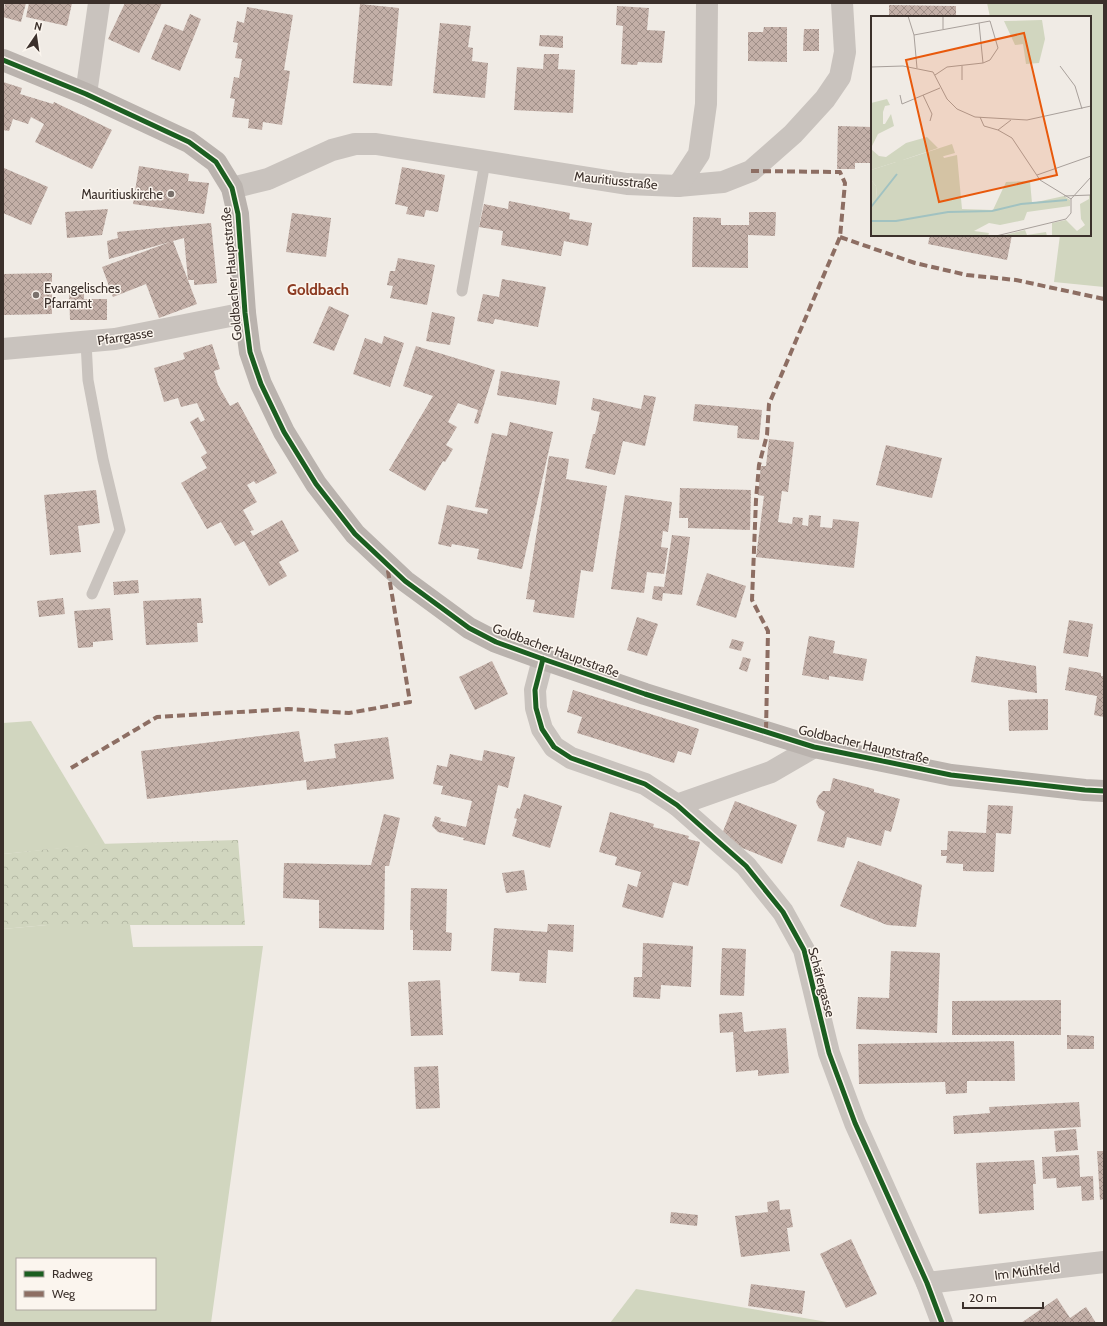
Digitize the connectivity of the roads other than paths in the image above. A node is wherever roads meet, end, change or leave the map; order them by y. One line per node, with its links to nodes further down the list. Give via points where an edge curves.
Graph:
1 (99, 3): 5 (street)
2 (707, 3): 7 (street, via 706,104 699,154)
3 (842, 3): 7 (street, Mauritiusstraße, via 845,52 840,77 825,99 793,134 751,170 723,182)
4 (3, 60): 5 (street, Goldbacher Hauptstraße)
5 (86, 94): 8 (street, Goldbacher Hauptstraße, via 188,142 216,162)
6 (485, 162): 7 (street, Mauritiusstraße, via 627,184); 8 (street, Mauritiusstraße, via 376,144 355,144 332,150 268,179); 9 (lane)
7 (678, 186)
8 (232, 188): 10 (street, Goldbacher Hauptstraße, via 238,214)
9 (462, 291)
10 (245, 313): 11 (street, Pfarrgasse, via 115,339); 14 (street, Goldbacher Hauptstraße, via 250,352 261,384 284,432 316,484 355,534 405,581 469,628 496,642)
11 (86, 342): 12 (street, Pfarrgasse); 13 (lane, via 88,380 120,530)
12 (3, 349)
13 (92, 594)
14 (543, 660): 15 (street, Goldbacher Hauptstraße); 17 (street, Schäfergasse, via 535,690 536,708 542,729 554,747 571,758 645,784)
15 (814, 747): 16 (street, Goldbacher Hauptstraße, via 951,775); 17 (street, via 770,772)
16 (1104, 791)
17 (677, 805): 19 (street, Schäfergasse, via 746,866 783,912 804,950 829,1053 855,1123)
18 (1104, 1262): 19 (street, Im Mühlfeld)
19 (927, 1284): 20 (street, Schäfergasse)
20 (942, 1323)

